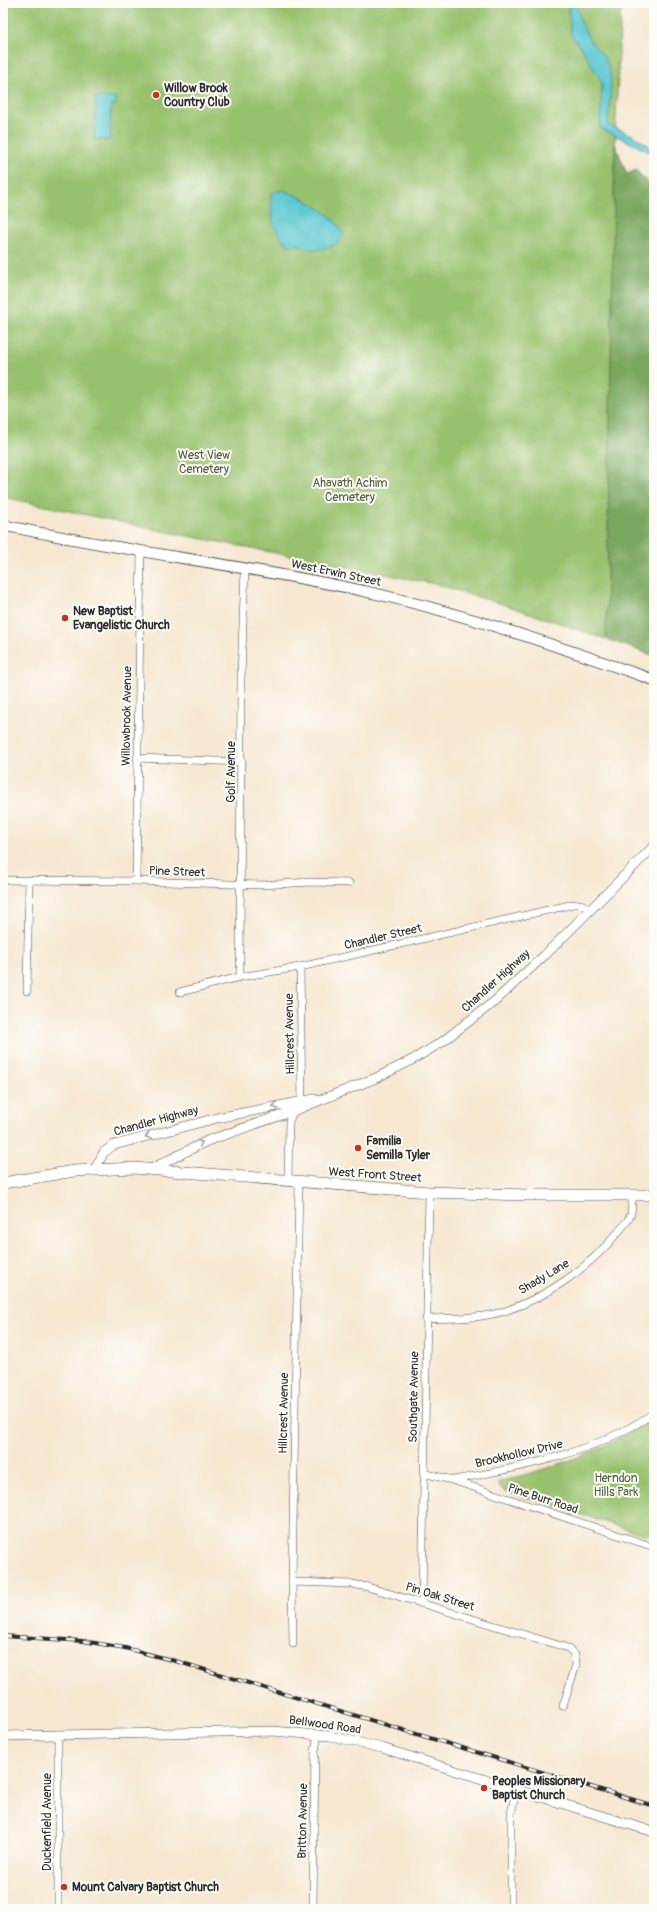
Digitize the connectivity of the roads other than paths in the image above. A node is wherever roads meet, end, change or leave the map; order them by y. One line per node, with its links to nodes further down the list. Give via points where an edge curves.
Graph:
1 (3, 525): 2 (main road, West Erwin Street)
2 (141, 551): 3 (main road, West Erwin Street); 5 (street, Willowbrook Avenue)
3 (245, 568): 4 (main road, West Erwin Street, via 367,592 458,615 549,643); 6 (street, Golf Avenue, via 241,678)
4 (654, 680)
5 (137, 758): 6 (street); 10 (street, Willowbrook Avenue)
6 (242, 762): 12 (street, Golf Avenue)
7 (654, 846): 13 (street, Chandler Highway)
8 (3, 880): 9 (street, Pine Street)
9 (29, 881): 10 (street, Pine Street); 16 (street)
10 (136, 881): 12 (street, Pine Street)
11 (349, 883): 12 (street, Pine Street)
12 (241, 885): 15 (street, Golf Avenue)
13 (590, 910): 14 (street, Chandler Street, via 581,904 574,904); 18 (street, Chandler Highway, via 495,1001 452,1036 391,1071 327,1097)
14 (300, 967): 15 (street, Chandler Street); 18 (street, Hillcrest Avenue)
15 (240, 977): 17 (street, Chandler Street)
16 (27, 991)
17 (180, 992)
18 (302, 1104): 19 (street, Chandler Highway); 20 (street, Chandler Highway, one-way to 20, via 217,1118 114,1145 104,1152)
19 (293, 1111): 21 (street, Chandler Highway, one-way to 19, via 206,1140); 22 (street, Hillcrest Avenue, via 289,1121)
20 (95, 1168): 21 (main road, West Front Street); 23 (main road)
21 (154, 1168): 22 (main road, West Front Street)
22 (293, 1182): 24 (main road, West Front Street); 32 (street, Hillcrest Avenue)
23 (3, 1183)
24 (429, 1192): 25 (main road, West Front Street, via 527,1196); 27 (street, Southgate Avenue)
25 (632, 1195): 26 (main road, West Front Street); 27 (street, Shady Lane, via 631,1214 614,1238 568,1278 550,1289 505,1311 469,1318)
26 (654, 1195)
27 (426, 1319): 29 (street, Southgate Avenue)
28 (654, 1413): 30 (street, Brookhollow Drive, via 605,1439 572,1452 532,1465)
29 (424, 1474): 30 (street, Pine Burr Road); 33 (street, Southgate Avenue)
30 (452, 1480): 31 (street, Pine Burr Road)
31 (654, 1547)
32 (292, 1582): 33 (street, Pin Oak Street, via 352,1584); 34 (street, Hillcrest Avenue)
33 (422, 1603): 35 (street, Pin Oak Street, via 568,1648 575,1655 576,1665)
34 (293, 1644)
35 (563, 1706)
36 (318, 1734): 37 (street, Bellwood Road, via 267,1731); 39 (street, Bellwood Road, via 369,1744); 42 (street, Britton Avenue, via 315,1752)
37 (58, 1735): 38 (street, Bellwood Road); 41 (street, Duckenfield Avenue)
38 (3, 1736)
39 (516, 1790): 40 (street, Bellwood Road); 43 (street, via 512,1814)
40 (654, 1832)
41 (58, 1909)
42 (313, 1909)
43 (511, 1909)

